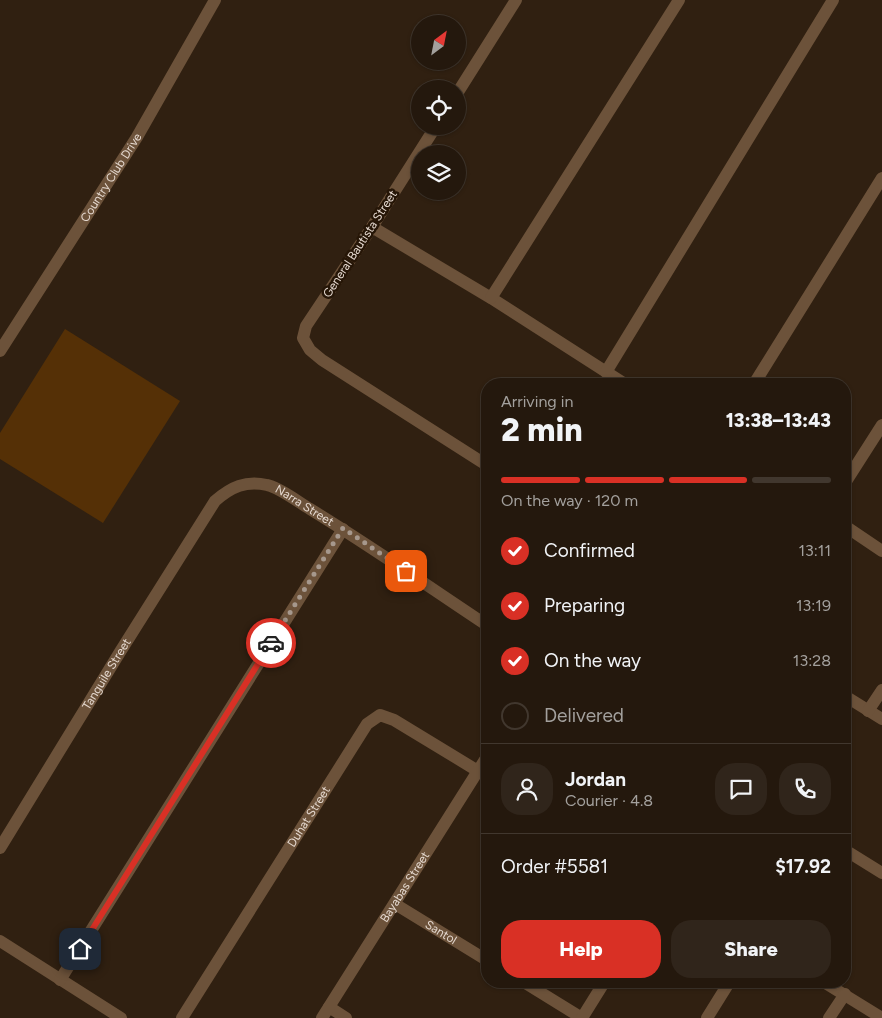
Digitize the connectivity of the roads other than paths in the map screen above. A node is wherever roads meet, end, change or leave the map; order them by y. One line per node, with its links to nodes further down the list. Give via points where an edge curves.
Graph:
1 (215, 0): 10 (street, Country Club Drive, via 136,137)
2 (516, 0): 5 (street)
3 (679, 0): 9 (street)
4 (833, 0): 11 (street)
5 (466, 80)
6 (430, 135): 8 (street, General Bautista Street)
7 (882, 178): 13 (street)
8 (372, 227): 9 (street); 15 (street, General Bautista Street, via 306,326 303,338 310,350 322,360)
9 (491, 298): 11 (street)
10 (0, 351)
11 (606, 372): 12 (street)
12 (616, 378)
13 (758, 378)
14 (882, 425): 16 (street)
15 (481, 462)
16 (851, 474)
17 (215, 501): 18 (street, Narra Street, via 238,485 270,485); 28 (street, Tanguile Street)
18 (343, 528): 21 (street, Narra Street); 34 (street)
19 (851, 530): 20 (street)
20 (882, 551)
21 (481, 621)
22 (882, 690): 24 (street)
23 (851, 700): 24 (street)
24 (868, 710): 25 (street)
25 (882, 719)
26 (481, 766): 27 (street, Bayabas Street)
27 (478, 771): 31 (street, Bayabas Street); 42 (street, Duhat Street, via 394,720 380,715 367,724)
28 (0, 848)
29 (851, 854): 30 (street)
30 (882, 873)
31 (395, 904): 33 (street, Santol); 40 (street, Bayabas Street)
32 (0, 941): 34 (street)
33 (481, 957)
34 (60, 980): 41 (street)
35 (533, 988): 44 (street)
36 (601, 988): 44 (street)
37 (726, 988): 45 (street)
38 (834, 988): 39 (street)
39 (844, 994): 46 (street); 47 (street)
40 (326, 1013): 43 (street)
41 (120, 1018)
42 (182, 1018)
43 (346, 1018)
44 (582, 1018)
45 (707, 1018)
46 (829, 1018)
47 (882, 1018)

